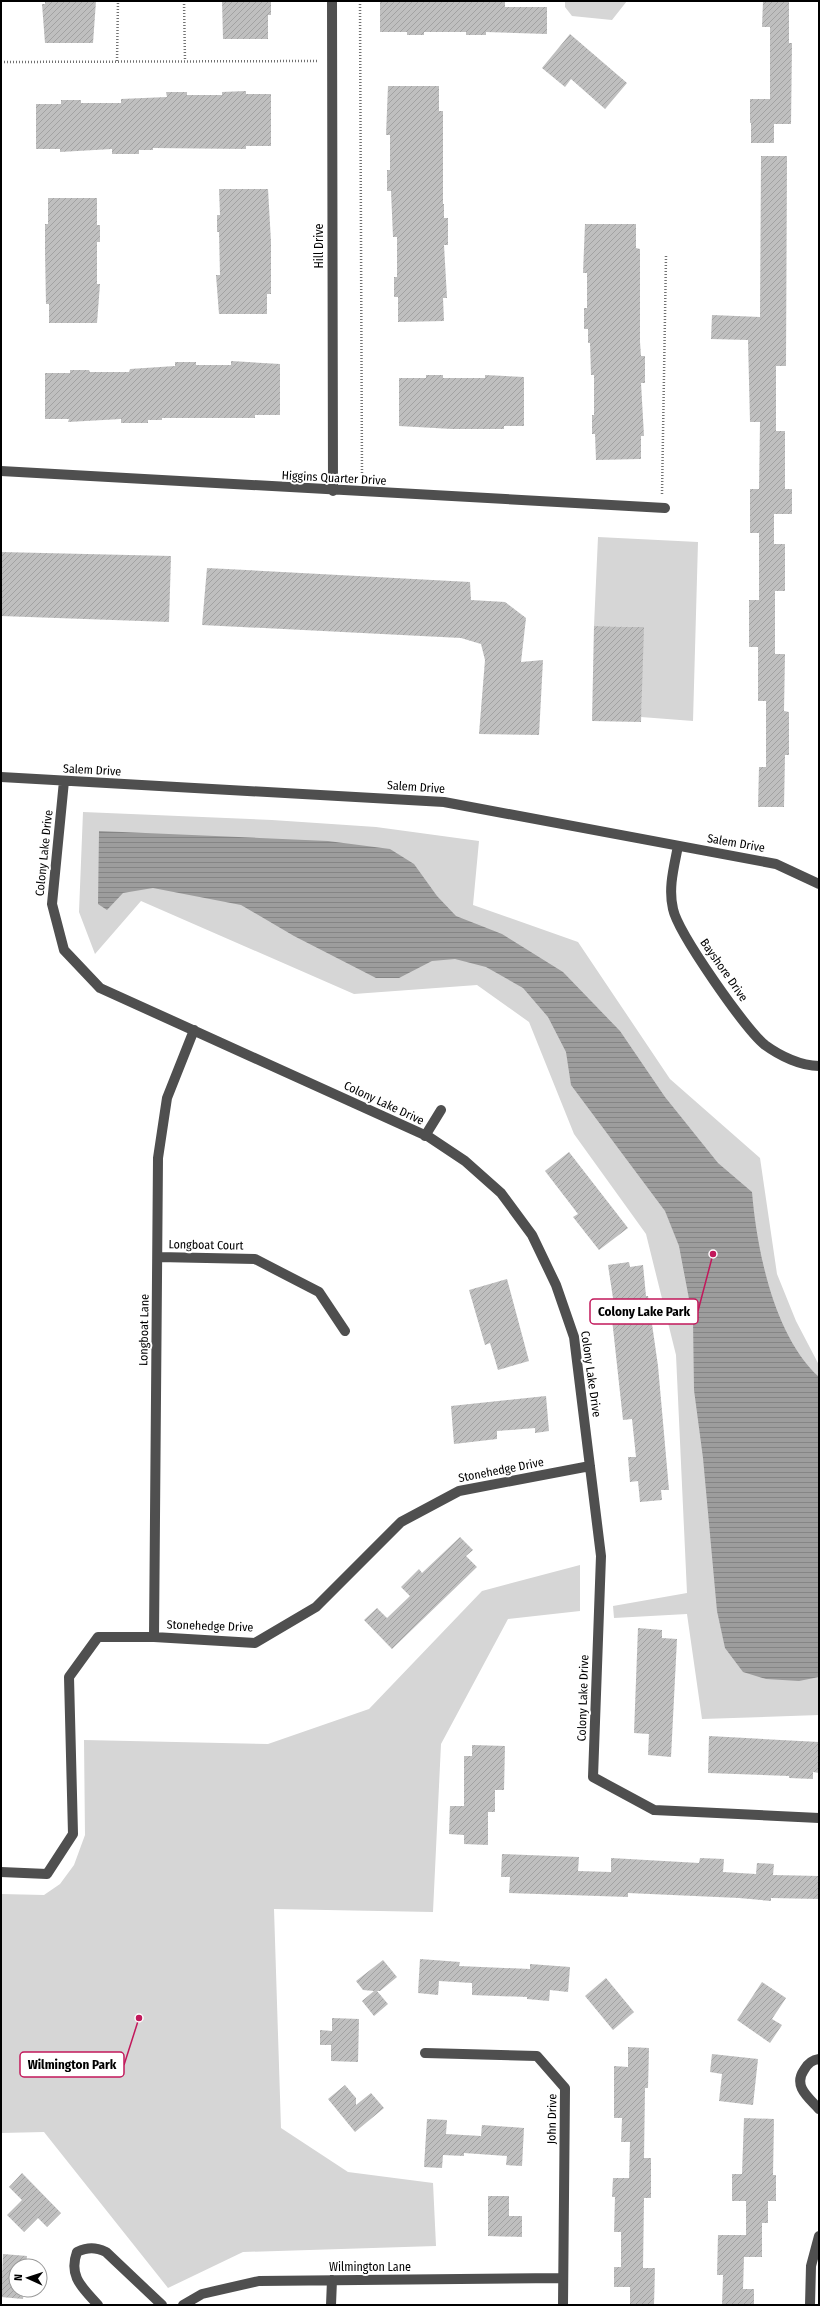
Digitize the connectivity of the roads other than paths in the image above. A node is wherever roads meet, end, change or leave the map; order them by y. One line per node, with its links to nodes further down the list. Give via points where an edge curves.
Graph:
1 (332, 1): 3 (street, Hill Drive)
2 (1, 471): 3 (street, Higgins Quarter Drive)
3 (333, 491): 4 (street, Higgins Quarter Drive)
4 (663, 508)
5 (1, 777): 6 (street, Salem Drive)
6 (64, 781): 7 (street, Salem Drive, via 444,802); 9 (street, Colony Lake Drive, via 52,904 64,950 100,988)
7 (678, 846): 8 (street, Salem Drive, via 776,864); 10 (street, Bayshore Drive, via 670,895 673,911 686,937 749,1029 764,1044 786,1057)
8 (819, 884)
9 (194, 1030): 12 (street, Colony Lake Drive); 13 (street, Longboat Lane, via 167,1098 158,1158)
10 (819, 1066)
11 (441, 1110): 12 (street)
12 (425, 1136): 15 (street, Colony Lake Drive, via 465,1161 502,1193 532,1235 556,1285 574,1337)
13 (158, 1257): 14 (street, Longboat Court, via 255,1259 319,1292); 16 (street, Longboat Lane)
14 (344, 1331)
15 (590, 1466): 16 (street, Stonehedge Drive, via 459,1491 401,1522 316,1607 255,1643); 17 (street, Colony Lake Drive, via 601,1556 593,1777 654,1810)
16 (154, 1637): 18 (street, Stonehedge Drive, via 98,1637 69,1677 73,1834 47,1874)
17 (819, 1818)
18 (1, 1872)
19 (425, 2053): 23 (street, John Drive, via 537,2056 565,2088)
20 (819, 2060): 21 (street, via 808,2063 800,2083 803,2092)
21 (819, 2109)
22 (819, 2236): 30 (street, via 811,2266)
23 (563, 2278): 24 (street, Wilmington Lane); 29 (street, John Drive)
24 (332, 2280): 27 (street, Wilmington Lane, via 259,2281 202,2294); 28 (street)
25 (98, 2305): 26 (street, via 78,2282 73,2263 77,2252 86,2248 106,2252)
26 (162, 2305)
27 (183, 2305)
28 (331, 2305)
29 (563, 2305)
30 (810, 2305)

